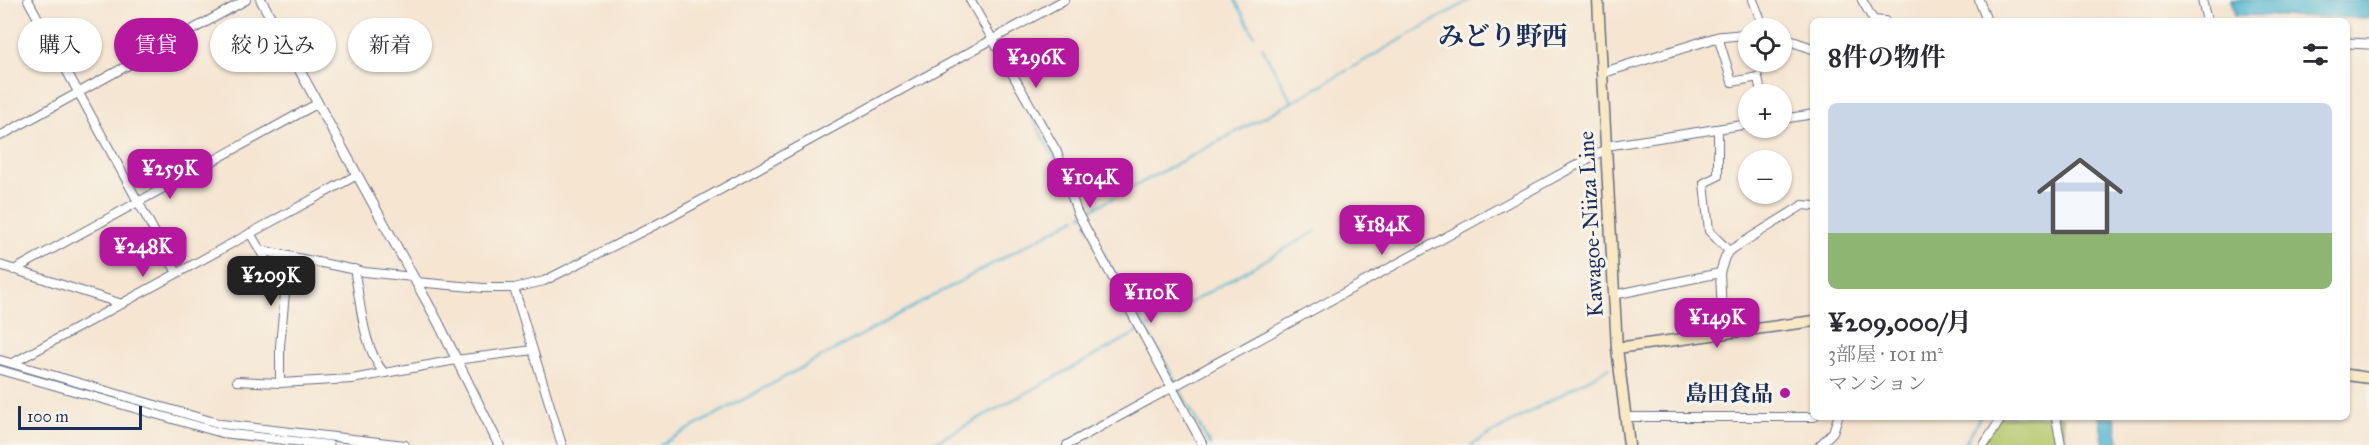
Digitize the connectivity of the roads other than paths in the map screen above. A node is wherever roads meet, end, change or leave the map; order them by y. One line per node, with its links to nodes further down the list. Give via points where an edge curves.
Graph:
1 (28, 0): 24 (street)
2 (246, 0): 24 (street)
3 (261, 0): 25 (street)
4 (970, 0): 17 (street)
5 (1064, 0): 17 (street)
6 (1598, 0): 22 (main road, Kawagoe-Niiza Line)
7 (1753, 0): 11 (street)
8 (1862, 0): 12 (street)
9 (1979, 0): 13 (street)
10 (2202, 0): 14 (street)
11 (1760, 18)
12 (1872, 18)
13 (1986, 18)
14 (2206, 18)
15 (1738, 34): 16 (street)
16 (1719, 37): 22 (street); 23 (street, via 1732,82 1758,77)
17 (992, 39): 44 (street, via 669,218 554,277); 60 (street, via 1057,152 1077,212)
18 (1792, 41): 21 (street)
19 (2350, 43): 20 (street)
20 (2369, 44)
21 (1810, 48)
22 (1602, 73): 31 (main road, Kawagoe-Niiza Line)
23 (1759, 84)
24 (78, 94): 30 (street); 33 (street)
25 (319, 106): 32 (street); 33 (street)
26 (1810, 115): 27 (street)
27 (1792, 117)
28 (1738, 126): 29 (street)
29 (1718, 129): 31 (street); 37 (street, via 1718,176 1704,183 1709,231)
30 (0, 136)
31 (1606, 148): 45 (main road, Kawagoe-Niiza Line); 60 (street)
32 (357, 175): 35 (street); 43 (street)
33 (140, 201): 40 (street); 41 (street)
34 (1810, 206): 37 (street, via 1803,205)
35 (250, 233): 36 (street); 41 (street)
36 (260, 250): 39 (street); 59 (street, via 285,293)
37 (1729, 251): 42 (street)
38 (0, 265): 40 (street)
39 (354, 269): 43 (street); 55 (street, via 370,348)
40 (14, 270): 46 (street)
41 (177, 273): 46 (street)
42 (1720, 273): 45 (street); 48 (street)
43 (414, 279): 44 (street); 52 (street)
44 (514, 288): 50 (street)
45 (1613, 295): 49 (main road, Kawagoe-Niiza Line)
46 (122, 304): 53 (street)
47 (1810, 322): 48 (main road)
48 (1723, 333): 49 (main road)
49 (1617, 348): 61 (main road, Kawagoe-Niiza Line)
50 (533, 350): 52 (street); 69 (street)
51 (0, 360): 53 (street)
52 (456, 360): 55 (street); 68 (street)
53 (13, 363): 67 (street, via 221,423)
54 (0, 370): 66 (street, via 222,433)
55 (384, 373): 59 (street)
56 (2350, 375): 57 (main road)
57 (2369, 378)
58 (237, 381): 59 (street)
59 (280, 383)
60 (1171, 388): 70 (street); 71 (street)
61 (1625, 417): 62 (street); 72 (main road, Kawagoe-Niiza Line)
62 (1810, 417)
63 (1837, 420): 73 (street, via 1833,432)
64 (2000, 420): 74 (street)
65 (2057, 420): 75 (street)
66 (329, 445)
67 (405, 445)
68 (499, 445)
69 (562, 445)
70 (1067, 445)
71 (1203, 445)
72 (1629, 445)
73 (1820, 445)
74 (1984, 445)
75 (2061, 445)

